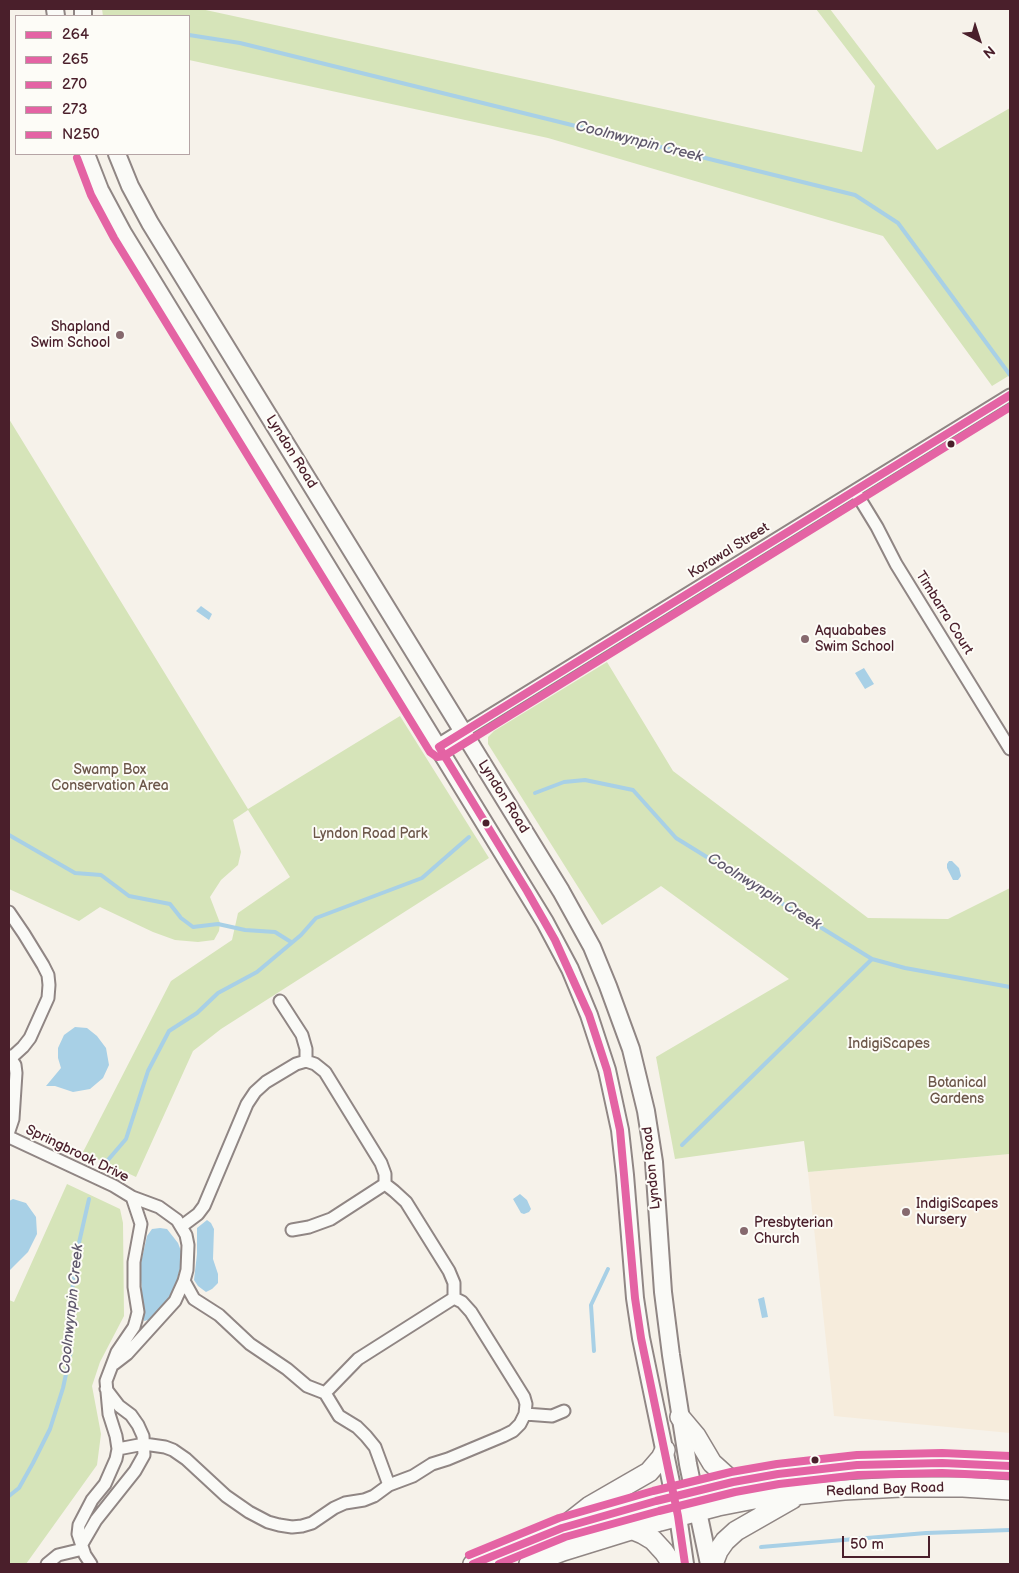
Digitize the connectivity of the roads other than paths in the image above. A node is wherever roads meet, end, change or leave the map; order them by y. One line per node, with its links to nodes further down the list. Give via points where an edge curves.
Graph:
1 (86, 155): 6 (main road, Lyndon Road, via 100,190 123,233)
2 (117, 155): 5 (main road, Lyndon Road, via 150,223)
3 (1010, 395): 4 (street, Korawal Street)
4 (855, 491): 5 (street, Korawal Street); 7 (street, Timbarra Court)
5 (463, 732): 6 (main road); 30 (main road, Lyndon Road, via 592,946 631,1049 654,1162 663,1292)
6 (439, 747): 33 (main road, Lyndon Road, via 570,969 607,1070 626,1175 641,1338)
7 (1010, 750)
8 (9, 912): 10 (street, via 43,965 49,985 48,998 30,1038)
9 (280, 1001): 11 (street, via 302,1035)
10 (10, 1057): 12 (street, via 15,1065)
11 (306, 1061): 15 (street, via 325,1072 381,1163); 19 (street, via 288,1068 255,1092 204,1206)
12 (12, 1094): 13 (street, via 13,1119)
13 (9, 1131)
14 (9, 1137): 16 (street, Springbrook Drive, via 114,1186)
15 (384, 1184): 20 (street, via 331,1219); 22 (street, via 406,1202 452,1278)
16 (132, 1198): 17 (street, Springbrook Drive); 18 (street, Springbrook Drive)
17 (159, 1207): 18 (street); 19 (street, Springbrook Drive)
18 (140, 1224): 25 (street, Springbrook Drive, via 134,1262 136,1320 117,1352)
19 (182, 1226): 21 (street, via 188,1245)
20 (292, 1230)
21 (184, 1281): 23 (street); 24 (street)
22 (454, 1298): 27 (street, via 358,1359); 29 (street, via 471,1312 524,1397)
23 (194, 1299): 24 (street); 27 (street, via 219,1315 250,1344 287,1368 307,1386)
24 (175, 1300): 25 (street, via 127,1354)
25 (114, 1364): 26 (street, Springbrook Drive, via 107,1377)
26 (106, 1389): 31 (street, via 138,1425); 32 (street, Springbrook Drive)
27 (325, 1394): 36 (street, via 339,1416 357,1427 375,1447)
28 (564, 1411): 29 (street, via 552,1416)
29 (525, 1414): 36 (street, via 520,1424 508,1433 432,1464)
30 (680, 1417): 35 (main road, via 712,1463); 38 (main road, Lyndon Road)
31 (144, 1444): 32 (street); 36 (street, via 173,1450 226,1496 249,1512 278,1525 292,1527 312,1523 334,1508 374,1496); 45 (street, via 144,1455 135,1471 96,1520)
32 (118, 1449): 45 (street, via 105,1484 79,1525)
33 (665, 1450): 40 (main road, Lyndon Road); 43 (main road, via 649,1472 590,1506)
34 (1010, 1466): 35 (main road, Redland Bay Road, via 858,1464)
35 (733, 1482): 38 (main road, Redland Bay Road)
36 (389, 1486)
37 (1010, 1490): 39 (main road, Redland Bay Road, via 901,1487)
38 (694, 1491): 40 (main road, Redland Bay Road); 41 (main road, Lyndon Road)
39 (800, 1495): 41 (main road, Redland Bay Road, via 754,1499); 53 (main road, via 736,1531 725,1540)
40 (673, 1496): 42 (main road, Lyndon Road); 43 (main road, Redland Bay Road)
41 (698, 1510): 42 (main road, Redland Bay Road); 52 (main road, Lyndon Road)
42 (678, 1516): 44 (main road, Redland Bay Road); 51 (main road, Lyndon Road)
43 (562, 1528): 48 (main road, Redland Bay Road)
44 (631, 1529): 49 (main road, Redland Bay Road); 50 (main road, via 652,1540)
45 (82, 1546): 46 (street, via 58,1555); 47 (street)
46 (47, 1564)
47 (91, 1564)
48 (473, 1564)
49 (529, 1564)
50 (672, 1564)
51 (685, 1564)
52 (709, 1564)
53 (713, 1564)

